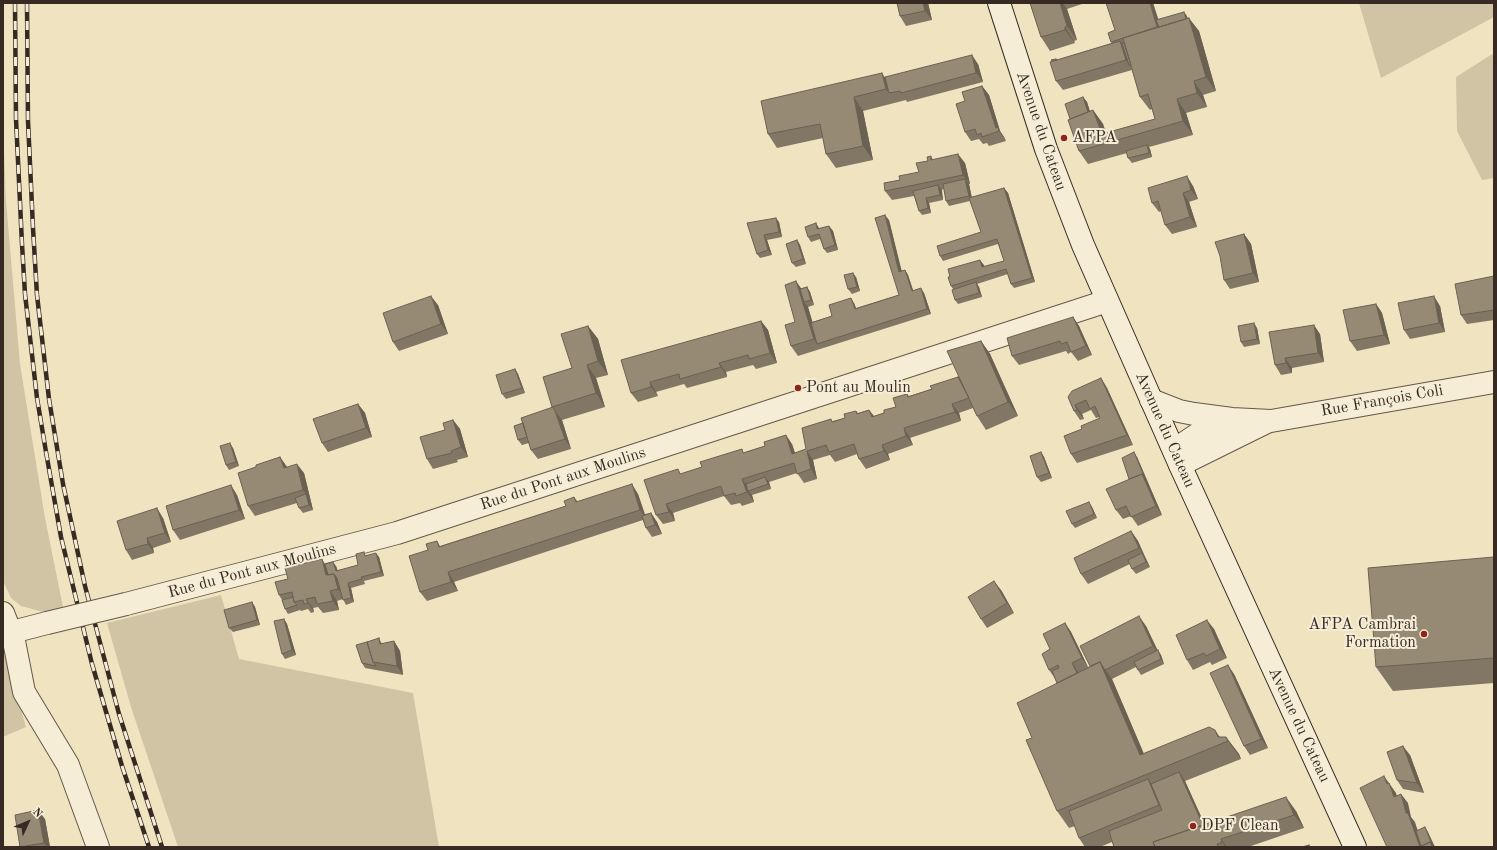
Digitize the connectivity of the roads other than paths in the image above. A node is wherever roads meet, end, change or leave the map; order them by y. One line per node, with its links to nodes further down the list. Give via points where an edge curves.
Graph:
1 (999, 3): 2 (street, Avenue du Cateau, via 1062,194)
2 (1107, 301): 4 (street, Avenue du Cateau); 8 (street, Rue du Pont aux Moulins, bridge, via 397,533 47,623)
3 (1494, 382): 6 (street, Rue François Coli)
4 (1151, 400): 5 (street, Rue François Coli, via 1179,411); 7 (street, Avenue du Cateau)
5 (1232, 419): 6 (street, Rue François Coli); 7 (street, Rue François Coli, via 1206,428)
6 (1271, 421): 7 (street, Rue François Coli)
7 (1177, 457): 10 (street, Avenue du Cateau)
8 (7, 623): 9 (street, via 24,692 68,765)
9 (98, 847)
10 (1355, 847)

